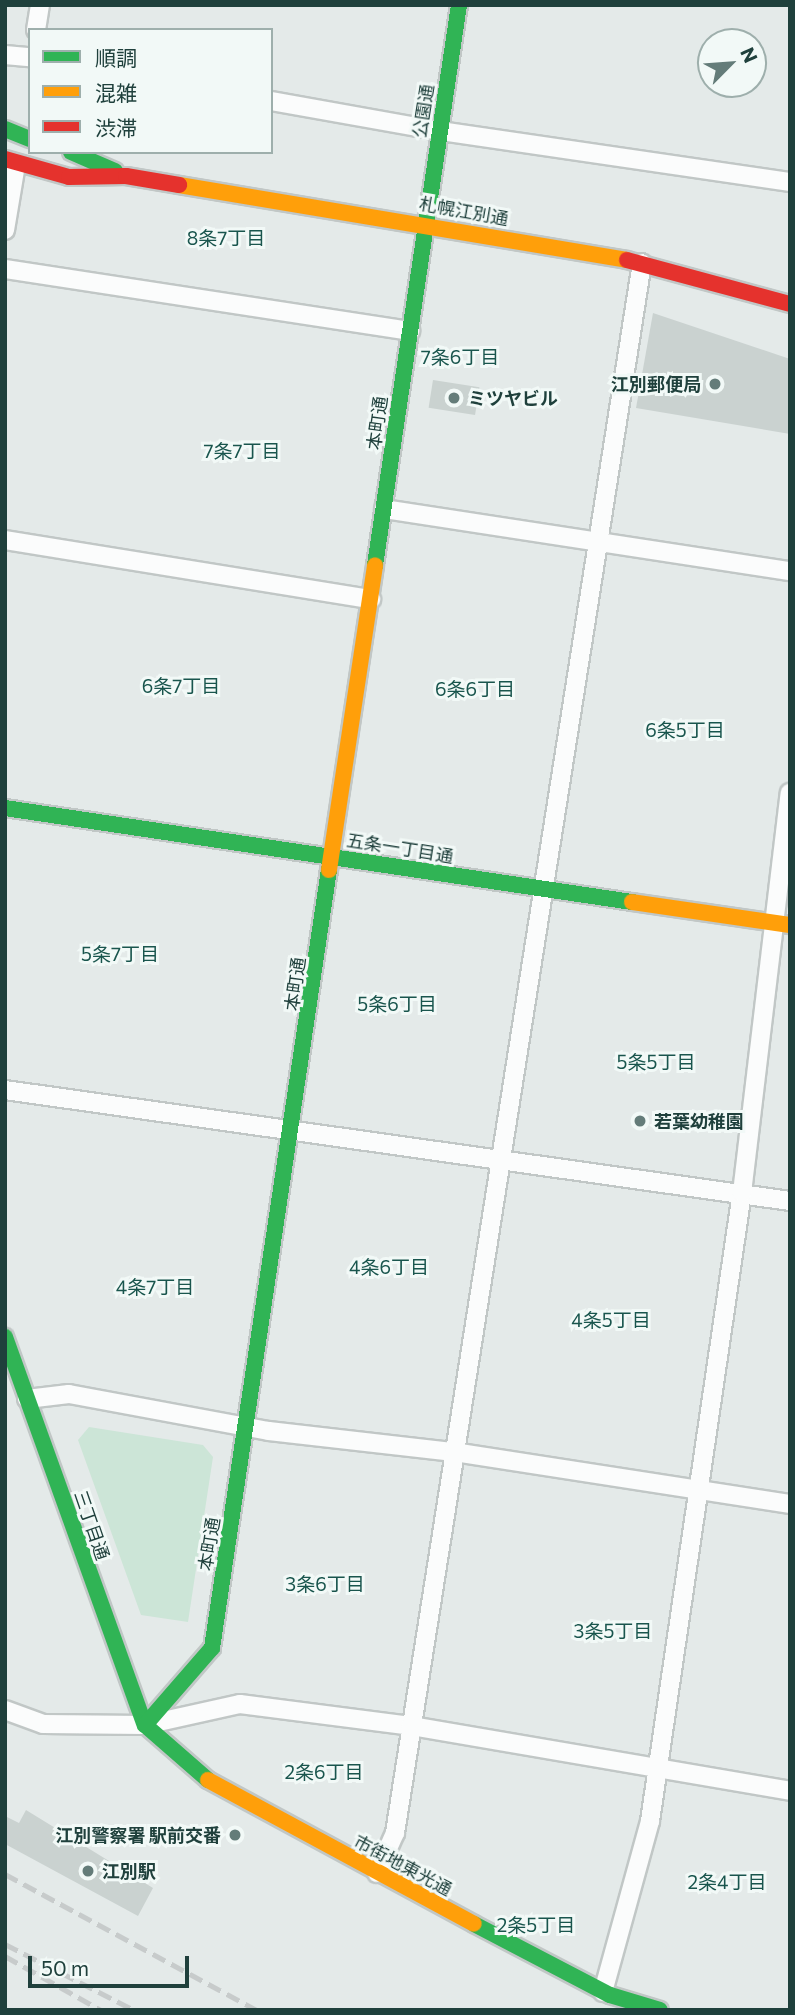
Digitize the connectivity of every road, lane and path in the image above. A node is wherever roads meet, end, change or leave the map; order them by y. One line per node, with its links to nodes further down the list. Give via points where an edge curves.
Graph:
1 (40, 5): 3 (street)
2 (459, 5): 8 (main road, 公園通)
3 (36, 28)
4 (5, 55): 5 (street)
5 (28, 57)
6 (273, 101): 8 (street)
7 (5, 129): 9 (main road)
8 (440, 131): 13 (street); 14 (main road, 公園通)
9 (28, 138)
10 (76, 154): 12 (main road, 札幌江別通)
11 (11, 161): 12 (main road, 札幌江別通, via 69,177); 15 (street)
12 (126, 176): 14 (main road, 札幌江別通)
13 (790, 182)
14 (426, 223): 16 (main road, 札幌江別通); 19 (main road, 本町通)
15 (5, 230)
16 (642, 263): 18 (main road, 札幌江別通); 22 (street)
17 (5, 269): 19 (street)
18 (790, 304)
19 (410, 331): 20 (main road, 本町通)
20 (384, 509): 22 (street); 24 (main road, 本町通)
21 (5, 540): 24 (street)
22 (597, 541): 23 (street); 28 (street)
23 (790, 570)
24 (371, 599): 27 (main road, 本町通)
25 (790, 793): 29 (street)
26 (5, 808): 27 (main road, 五条一丁目通)
27 (333, 858): 28 (main road, 五条一丁目通); 32 (main road, 本町通)
28 (542, 889): 29 (main road, 五条一丁目通); 33 (street)
29 (771, 923): 30 (main road, 五条一丁目通); 34 (street)
30 (790, 925)
31 (5, 1090): 32 (street)
32 (294, 1127): 33 (street); 38 (main road, 本町通)
33 (499, 1157): 34 (street); 39 (street)
34 (742, 1194): 35 (street); 40 (street)
35 (790, 1201)
36 (5, 1337): 37 (main road, 三丁目通)
37 (27, 1399): 38 (street, via 69,1394); 43 (main road, 三丁目通)
38 (246, 1427): 39 (street); 43 (main road, 本町通, via 212,1648)
39 (454, 1452): 40 (street); 44 (street)
40 (698, 1492): 41 (street); 45 (street)
41 (790, 1504)
42 (5, 1710): 43 (street, via 43,1724)
43 (145, 1726): 44 (street, via 240,1704); 47 (main road, 市街地東光通, via 218,1789)
44 (411, 1726): 45 (street); 47 (street, via 395,1833)
45 (658, 1768): 46 (street); 48 (street, via 650,1821)
46 (790, 1791)
47 (377, 1873): 48 (main road, 市街地東光通)
48 (603, 1992): 49 (main road, 市街地東光通)
49 (660, 2010)

